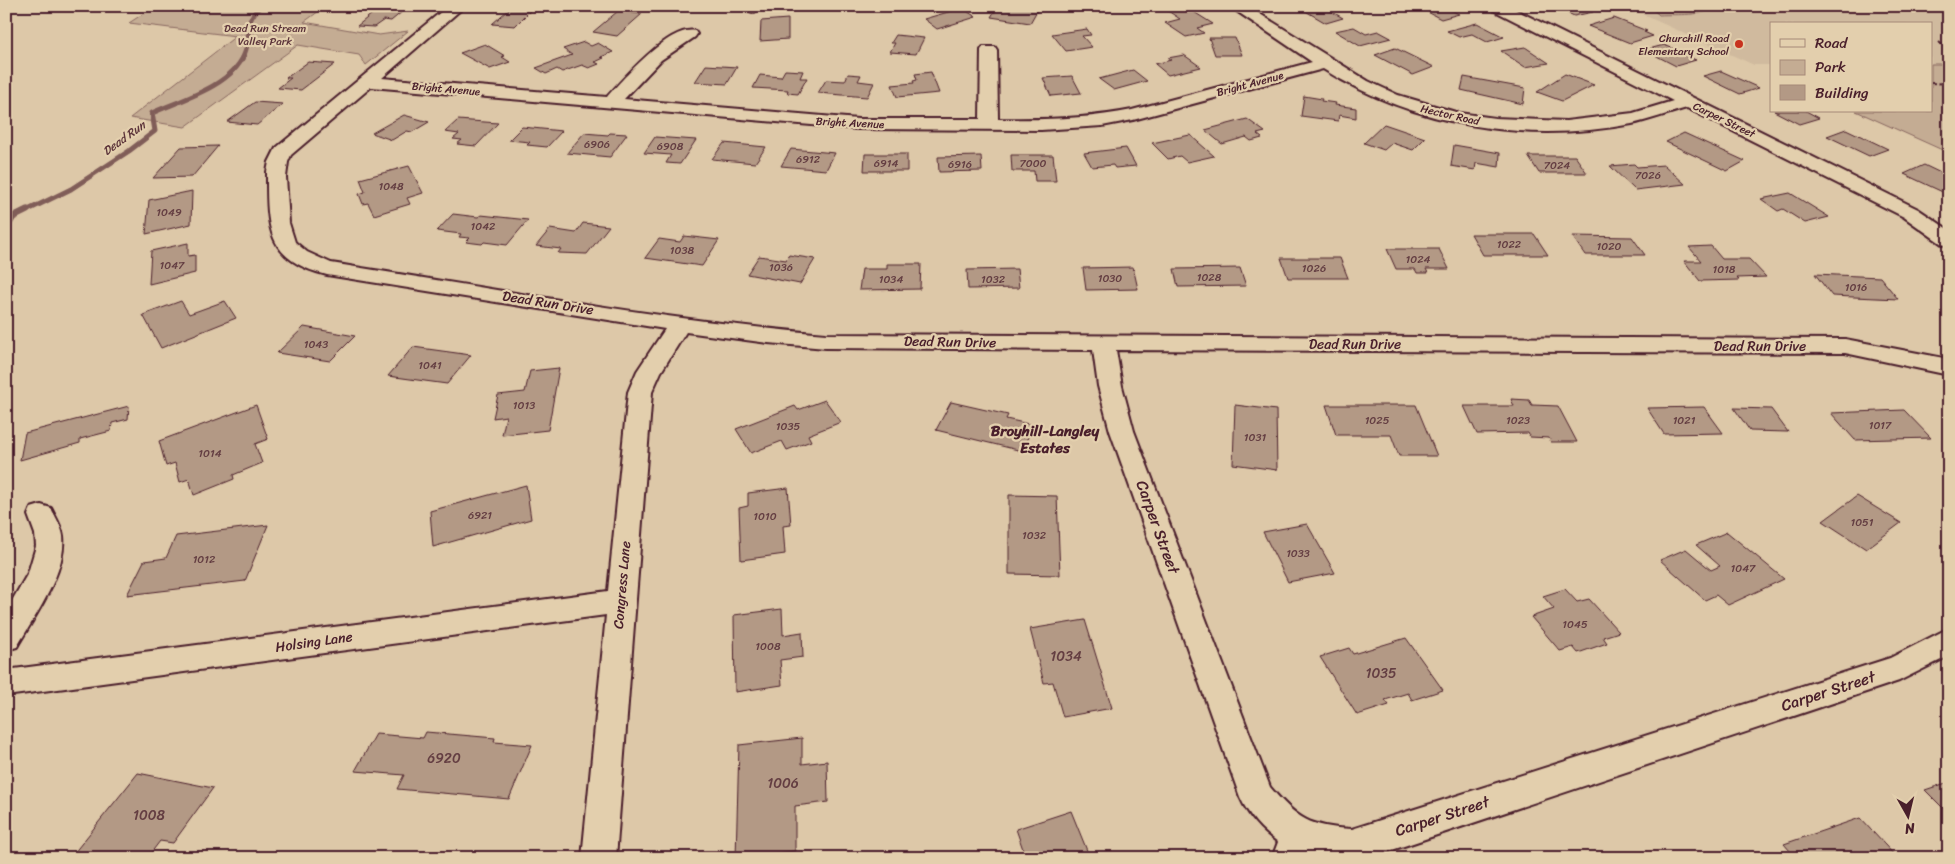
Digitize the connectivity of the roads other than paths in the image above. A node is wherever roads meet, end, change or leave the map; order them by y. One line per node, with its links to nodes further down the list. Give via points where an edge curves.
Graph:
1 (458, 6): 7 (street, Dead Run Drive)
2 (1236, 6): 6 (street, Hector Road)
3 (1496, 6): 8 (street, Carper Street)
4 (689, 34): 9 (street, via 658,52)
5 (989, 50): 10 (street)
6 (1327, 63): 8 (street, Hector Road, via 1361,85 1407,104 1439,114 1492,123 1540,126 1603,123 1634,118); 10 (street, Bright Avenue, via 1133,115 1071,124)
7 (367, 82): 9 (street, Bright Avenue); 12 (street, Dead Run Drive, via 283,152 277,162 278,227 291,252 306,262 327,269)
8 (1688, 102): 11 (street, Carper Street, via 1911,213)
9 (611, 103): 10 (street, Bright Avenue, via 858,124)
10 (989, 125)
11 (1949, 240)
12 (680, 324): 13 (street, Dead Run Drive, via 826,341); 16 (street, Congress Lane, via 649,371 640,392)
13 (1104, 344): 14 (street, Dead Run Drive, via 1845,346); 20 (street, Carper Street, via 1110,386 1122,430 1257,797)
14 (1949, 367)
15 (41, 515): 17 (street, via 49,534 48,556)
16 (621, 601): 19 (street, Holsing Lane); 21 (street, Congress Lane)
17 (6, 638)
18 (1949, 641): 20 (street, Carper Street, via 1899,668 1352,846)
19 (6, 683)
20 (1294, 847)
21 (599, 858)

